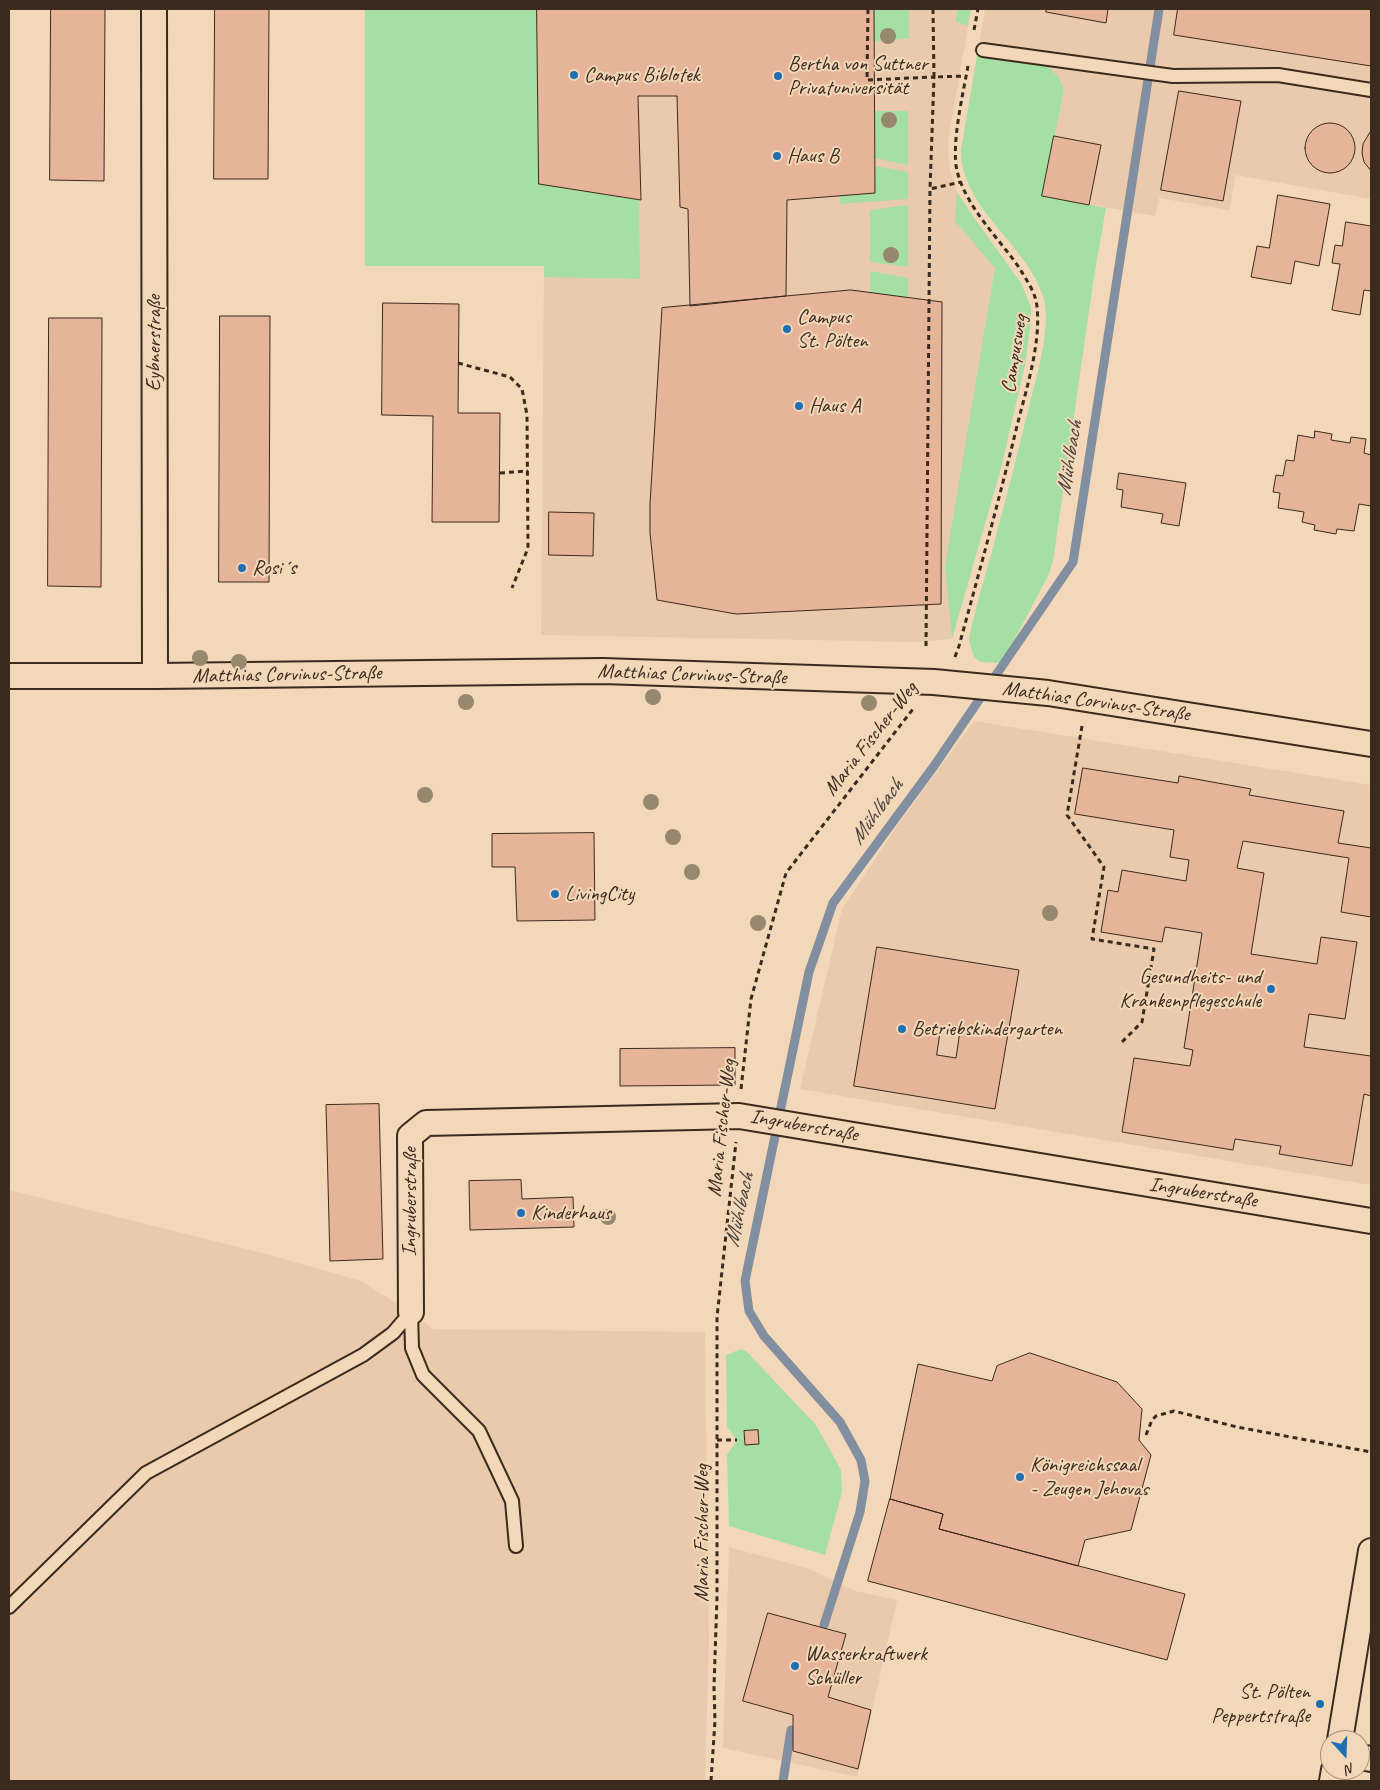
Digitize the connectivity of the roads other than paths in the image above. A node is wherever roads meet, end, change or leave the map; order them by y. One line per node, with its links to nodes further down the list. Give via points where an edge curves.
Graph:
1 (154, 9): 5 (street, Eybnerstraße)
2 (983, 50): 3 (lane, via 1173,76 1278,75)
3 (1371, 90)
4 (9, 676): 5 (street, Matthias Corvinus-Straße)
5 (155, 676): 6 (street, Matthias Corvinus-Straße, via 603,672 934,682 1048,693)
6 (1371, 740)
7 (1371, 1222): 8 (street, Ingruberstraße, via 746,1117 426,1123 410,1136)
8 (411, 1312): 9 (lane, via 412,1348 423,1375 479,1432 512,1501); 11 (lane, via 393,1333 363,1356 146,1473)
9 (516, 1546)
10 (1371, 1551): 12 (street)
11 (9, 1607)
12 (1342, 1730)

